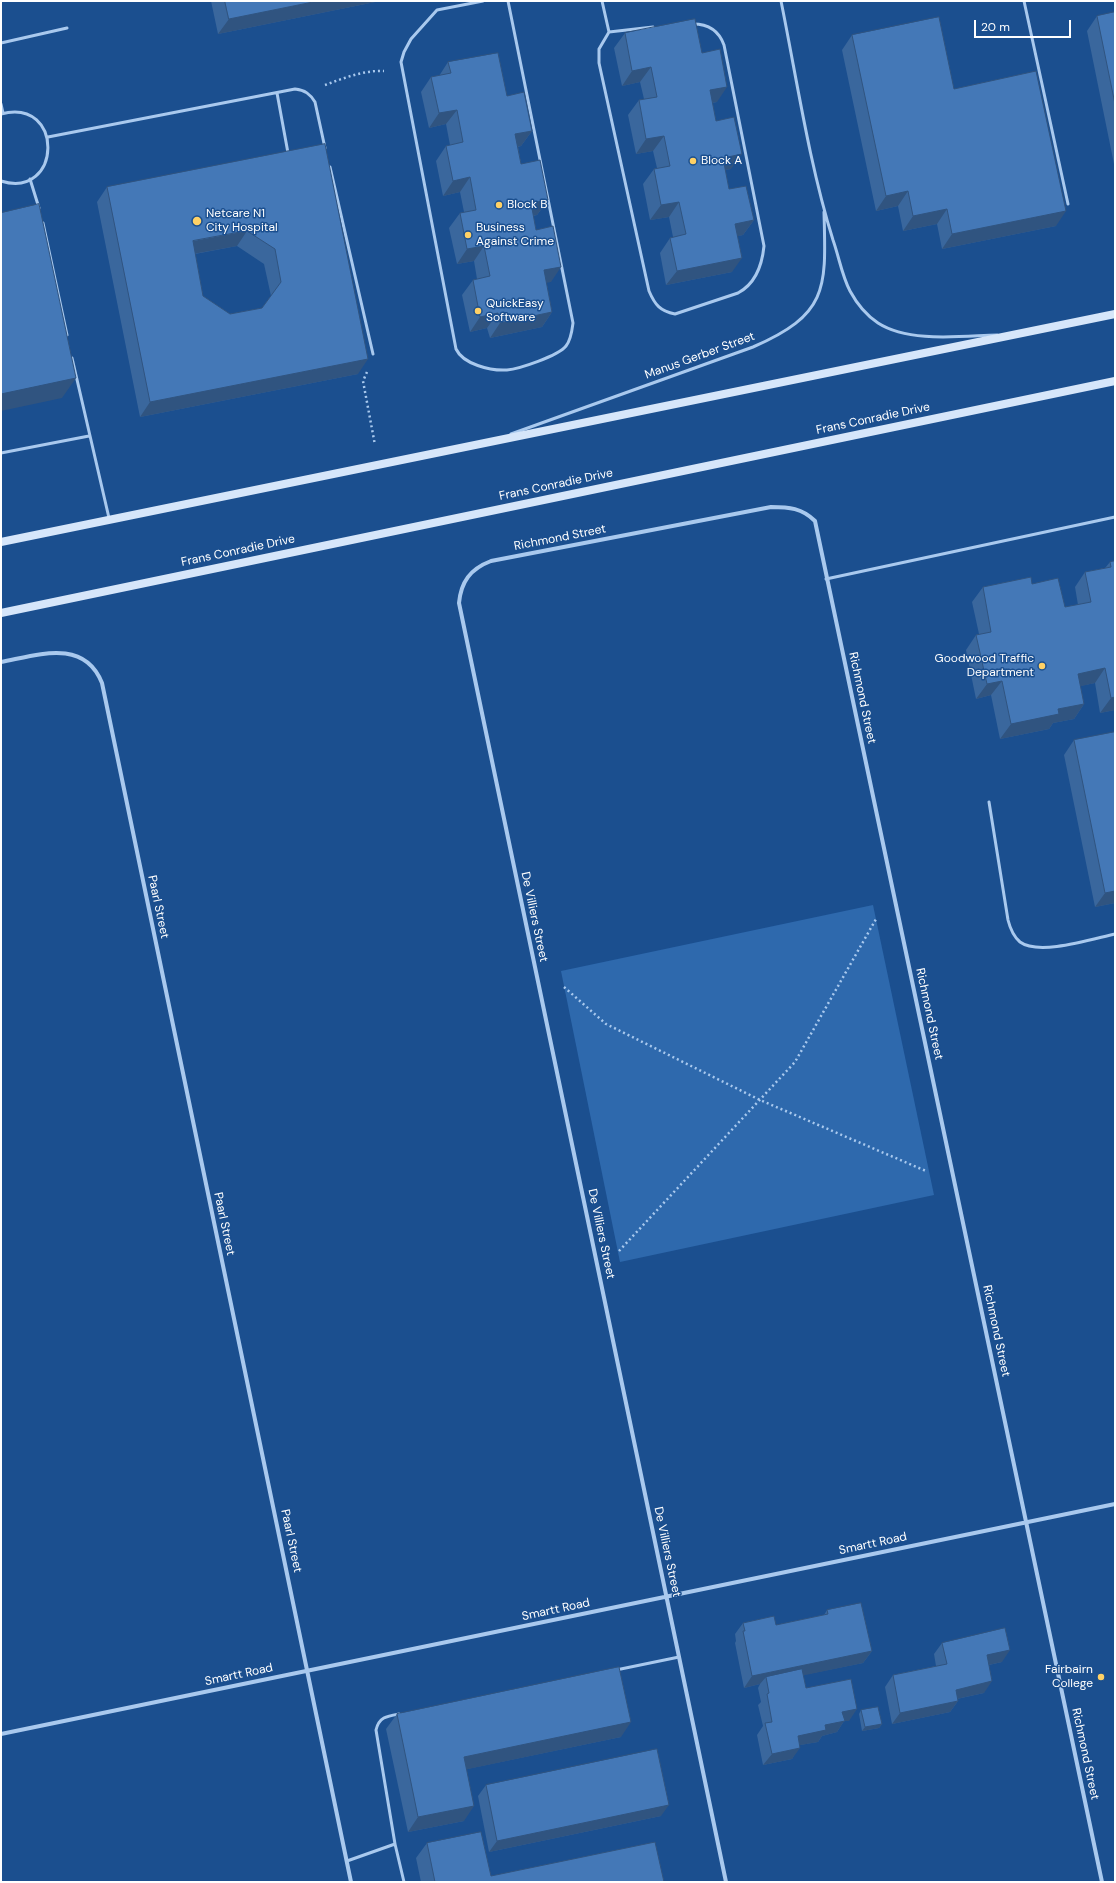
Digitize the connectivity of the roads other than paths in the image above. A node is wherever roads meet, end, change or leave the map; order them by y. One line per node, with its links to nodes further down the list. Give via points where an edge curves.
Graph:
1 (483, 1): 2 (lane, via 437,10 411,40 401,62 456,349 459,355 470,362 486,368 507,370 550,358 566,347 573,323)
2 (508, 1)
3 (602, 1): 9 (lane)
4 (780, 1): 21 (lane, Manus Gerber Street)
5 (1024, 1): 20 (lane)
6 (690, 24): 9 (lane, via 709,27 716,32 724,45 764,246 753,283 746,289 738,294 675,314 665,312 654,304 648,291 599,63 599,49)
7 (661, 26): 9 (lane)
8 (67, 28): 10 (lane)
9 (609, 32)
10 (1, 43)
11 (276, 93): 14 (lane); 15 (lane); 16 (lane, via 303,90 315,102)
12 (1, 104): 13 (lane)
13 (2, 114): 14 (lane, via 25,114 36,120)
14 (48, 137): 18 (lane, via 47,160 36,176)
15 (288, 153)
16 (327, 156)
17 (329, 164): 28 (lane)
18 (30, 179): 19 (lane, via 18,183); 22 (lane)
19 (1, 181)
20 (1068, 204)
21 (824, 208): 25 (lane, Manus Gerber Street, via 850,290 861,308 878,323 898,332 913,334); 31 (lane, Manus Gerber Street, via 824,268 820,291 809,311 791,328 753,347)
22 (40, 214)
23 (42, 221): 26 (lane)
24 (1115, 314): 25 (main road)
25 (1020, 334): 31 (main road)
26 (69, 343)
27 (70, 351): 30 (lane)
28 (373, 354)
29 (1115, 381): 38 (main road, Frans Conradie Drive)
30 (89, 436): 32 (lane); 34 (lane)
31 (491, 442): 34 (main road)
32 (1, 453)
33 (1115, 517): 36 (lane)
34 (110, 520): 35 (main road)
35 (1, 542)
36 (826, 579): 37 (street, Richmond Street, via 815,521 797,509 771,507 491,562 480,565 472,572); 43 (street, Richmond Street)
37 (460, 590): 44 (street, De Villiers Street, via 462,622)
38 (1, 613)
39 (1, 662): 46 (street, Paarl Street, via 55,652 73,654 88,661 97,670 102,683)
40 (989, 802): 41 (lane, via 1008,920 1012,932 1019,941 1028,946 1041,948)
41 (1115, 934)
42 (1115, 1504): 43 (street, Smartt Road)
43 (1027, 1522): 44 (street, Smartt Road); 55 (street, Richmond Street)
44 (666, 1598): 45 (street, De Villiers Street); 46 (street, Smartt Road)
45 (679, 1657): 47 (lane); 54 (street, De Villiers Street)
46 (308, 1671): 49 (street, Smartt Road); 51 (street, Paarl Street)
47 (609, 1671)
48 (401, 1713): 50 (lane, via 382,1718 376,1730)
49 (1, 1734)
50 (395, 1844): 51 (lane); 53 (lane)
51 (347, 1861): 52 (street, Paarl Street)
52 (351, 1882)
53 (404, 1882)
54 (726, 1882)
55 (1102, 1882)

